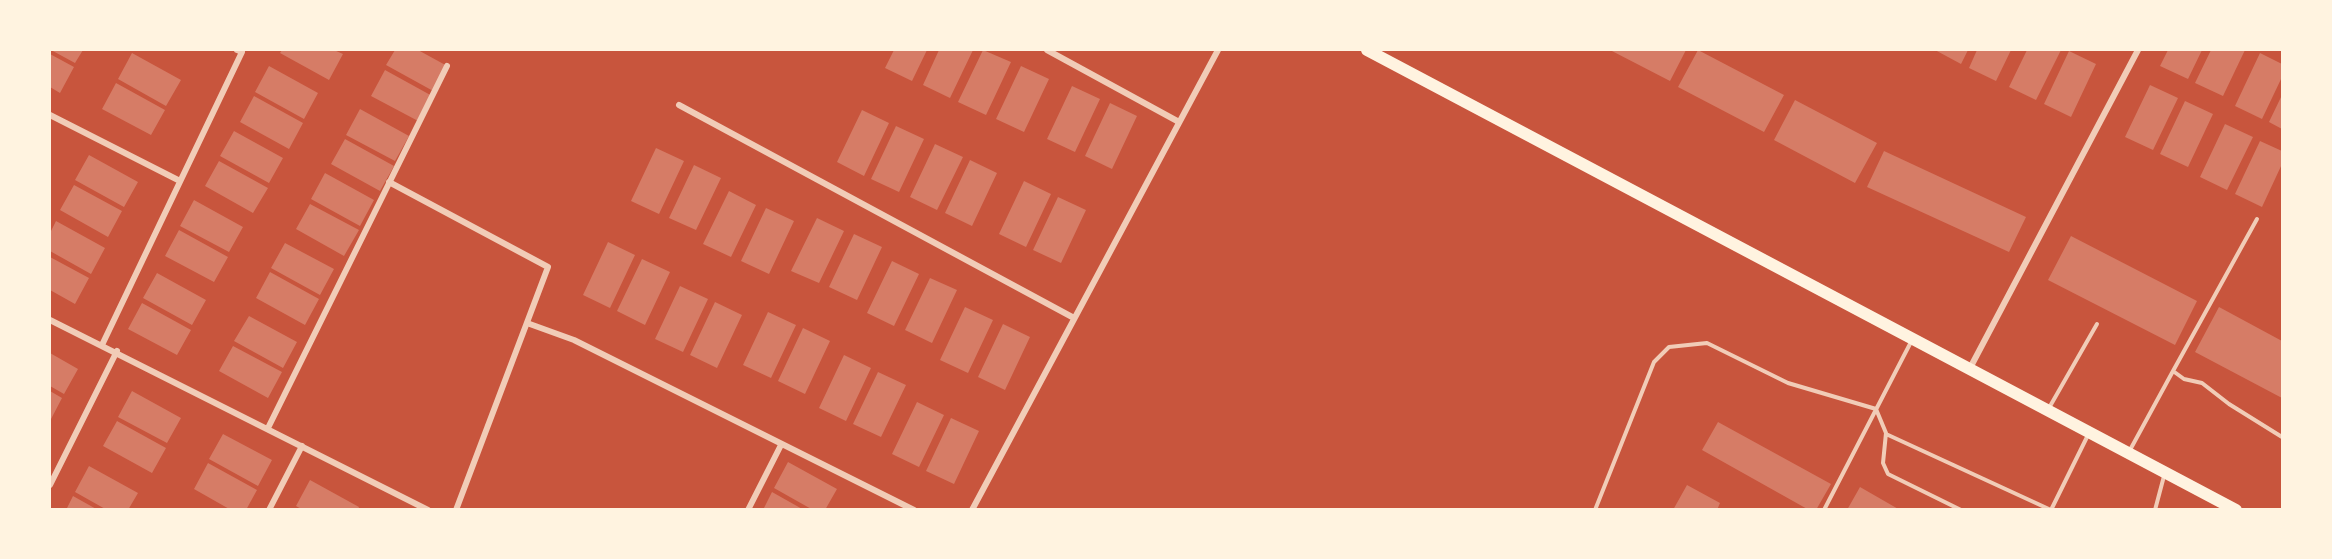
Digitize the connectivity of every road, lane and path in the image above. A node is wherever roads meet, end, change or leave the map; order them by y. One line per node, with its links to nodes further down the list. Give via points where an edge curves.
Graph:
1 (237, 50): 10 (street, via 242,52)
2 (1047, 50): 9 (street)
3 (1218, 50): 9 (street)
4 (1367, 50): 17 (main road)
5 (2138, 50): 20 (street)
6 (447, 66): 11 (street)
7 (679, 105): 13 (street)
8 (50, 115): 10 (street)
9 (1179, 122): 13 (street)
10 (180, 181): 18 (street)
11 (389, 182): 15 (street, via 548,267); 24 (street)
12 (2257, 219): 21 (lane)
13 (1074, 318): 38 (street)
14 (50, 320): 18 (street)
15 (527, 323): 29 (street, via 574,340); 35 (street)
16 (2097, 324): 23 (lane)
17 (1912, 339): 20 (main road); 22 (lane)
18 (102, 345): 19 (street)
19 (117, 351): 24 (street); 32 (street)
20 (1969, 370): 23 (main road)
21 (2173, 371): 27 (lane, via 2184,379 2202,383); 30 (lane)
22 (1876, 409): 26 (lane); 39 (lane, via 1788,383 1707,343 1669,347 1654,362); 40 (lane)
23 (2048, 411): 25 (main road)
24 (268, 428): 28 (street)
25 (2089, 433): 30 (main road); 42 (lane)
26 (1886, 434): 41 (lane, via 1883,463 1888,474); 42 (lane)
27 (2283, 437)
28 (302, 446): 33 (street); 34 (street)
29 (781, 446): 36 (street); 37 (street)
30 (2128, 453): 31 (main road)
31 (2165, 472): 43 (lane); 44 (main road)
32 (50, 485)
33 (269, 510)
34 (428, 510)
35 (456, 510)
36 (748, 510)
37 (914, 510)
38 (972, 510)
39 (1595, 510)
40 (1824, 510)
41 (1961, 510)
42 (2051, 510)
43 (2155, 510)
44 (2236, 510)

